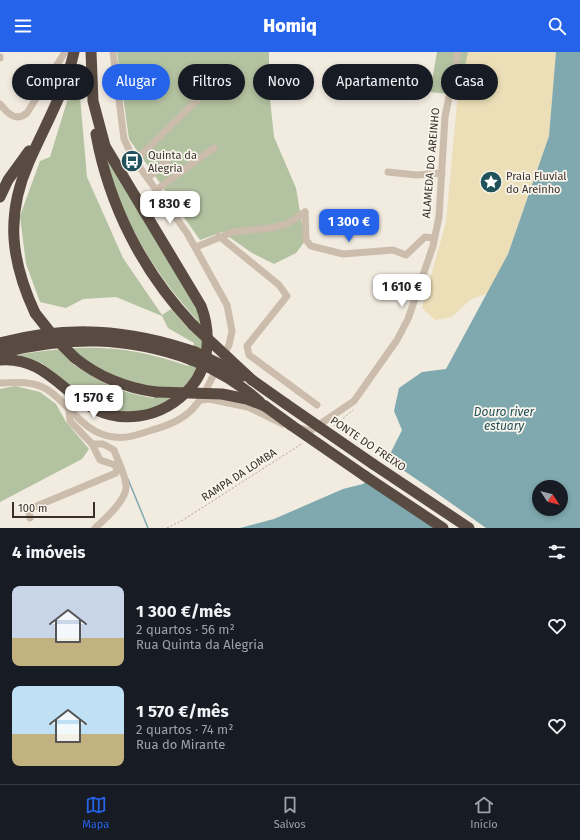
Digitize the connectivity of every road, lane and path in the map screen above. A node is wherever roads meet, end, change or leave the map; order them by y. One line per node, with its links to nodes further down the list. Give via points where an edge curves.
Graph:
1 (64, 52): 8 (street, via 28,113 16,117)
2 (74, 52): 9 (highway, via 58,102)
3 (91, 52): 7 (highway)
4 (113, 52): 12 (street, via 124,139)
5 (458, 52): 14 (street, ALAMEDA DO AREINHO, via 445,117)
6 (198, 100): 12 (street)
7 (93, 101): 24 (highway, via 105,146 202,306 208,330 205,359 193,385 175,402 151,414 128,417 94,410 35,366); 25 (highway, bridge, via 92,113 100,158 122,221 149,270 193,325)
8 (0, 104)
9 (42, 136): 17 (highway, via 8,180); 29 (highway, bridge, via 19,190 14,237 18,270 23,286 35,313 54,337 75,358 120,384 156,392 222,394)
10 (214, 148): 16 (street)
11 (168, 160): 15 (street)
12 (135, 161): 15 (street)
13 (388, 172): 14 (street, via 416,175)
14 (442, 173): 19 (street, ALAMEDA DO AREINHO, via 439,217)
15 (148, 178): 16 (street)
16 (156, 190): 20 (street)
17 (0, 197)
18 (219, 236): 19 (street, via 287,224 305,212 308,244 343,254 393,250 406,255 425,237); 20 (street); 28 (street, via 278,285 287,296 247,346 249,355)
19 (434, 238): 27 (street, ALAMEDA DO AREINHO, via 408,319 397,340 354,401 340,411 310,431 281,423 248,407 208,399)
20 (196, 247): 27 (street, via 227,305 232,331 229,345)
21 (0, 343): 23 (highway, via 72,331 89,331 153,339)
22 (0, 352): 23 (highway, via 48,343 86,340 126,342)
23 (193, 356): 25 (highway, bridge); 29 (highway, bridge, via 246,389)
24 (0, 360)
25 (252, 380): 39 (highway, PONTE DO FREIXO, bridge)
26 (0, 382): 31 (street, via 19,382 47,390)
27 (201, 400): 31 (street, via 190,414 172,425 127,437 109,437 95,431)
28 (317, 405)
29 (265, 406): 38 (highway, bridge)
30 (354, 409): 32 (path)
31 (69, 411): 34 (street, via 70,421)
32 (332, 427)
33 (305, 442): 37 (path, RAMPA DA LOMBA)
34 (92, 444): 35 (street, via 100,460 115,465 116,473 32,508 28,512); 36 (street, via 103,444 114,450 126,485 124,497 109,516)
35 (30, 518)
36 (95, 528)
37 (167, 528)
38 (443, 528)
39 (469, 528)

